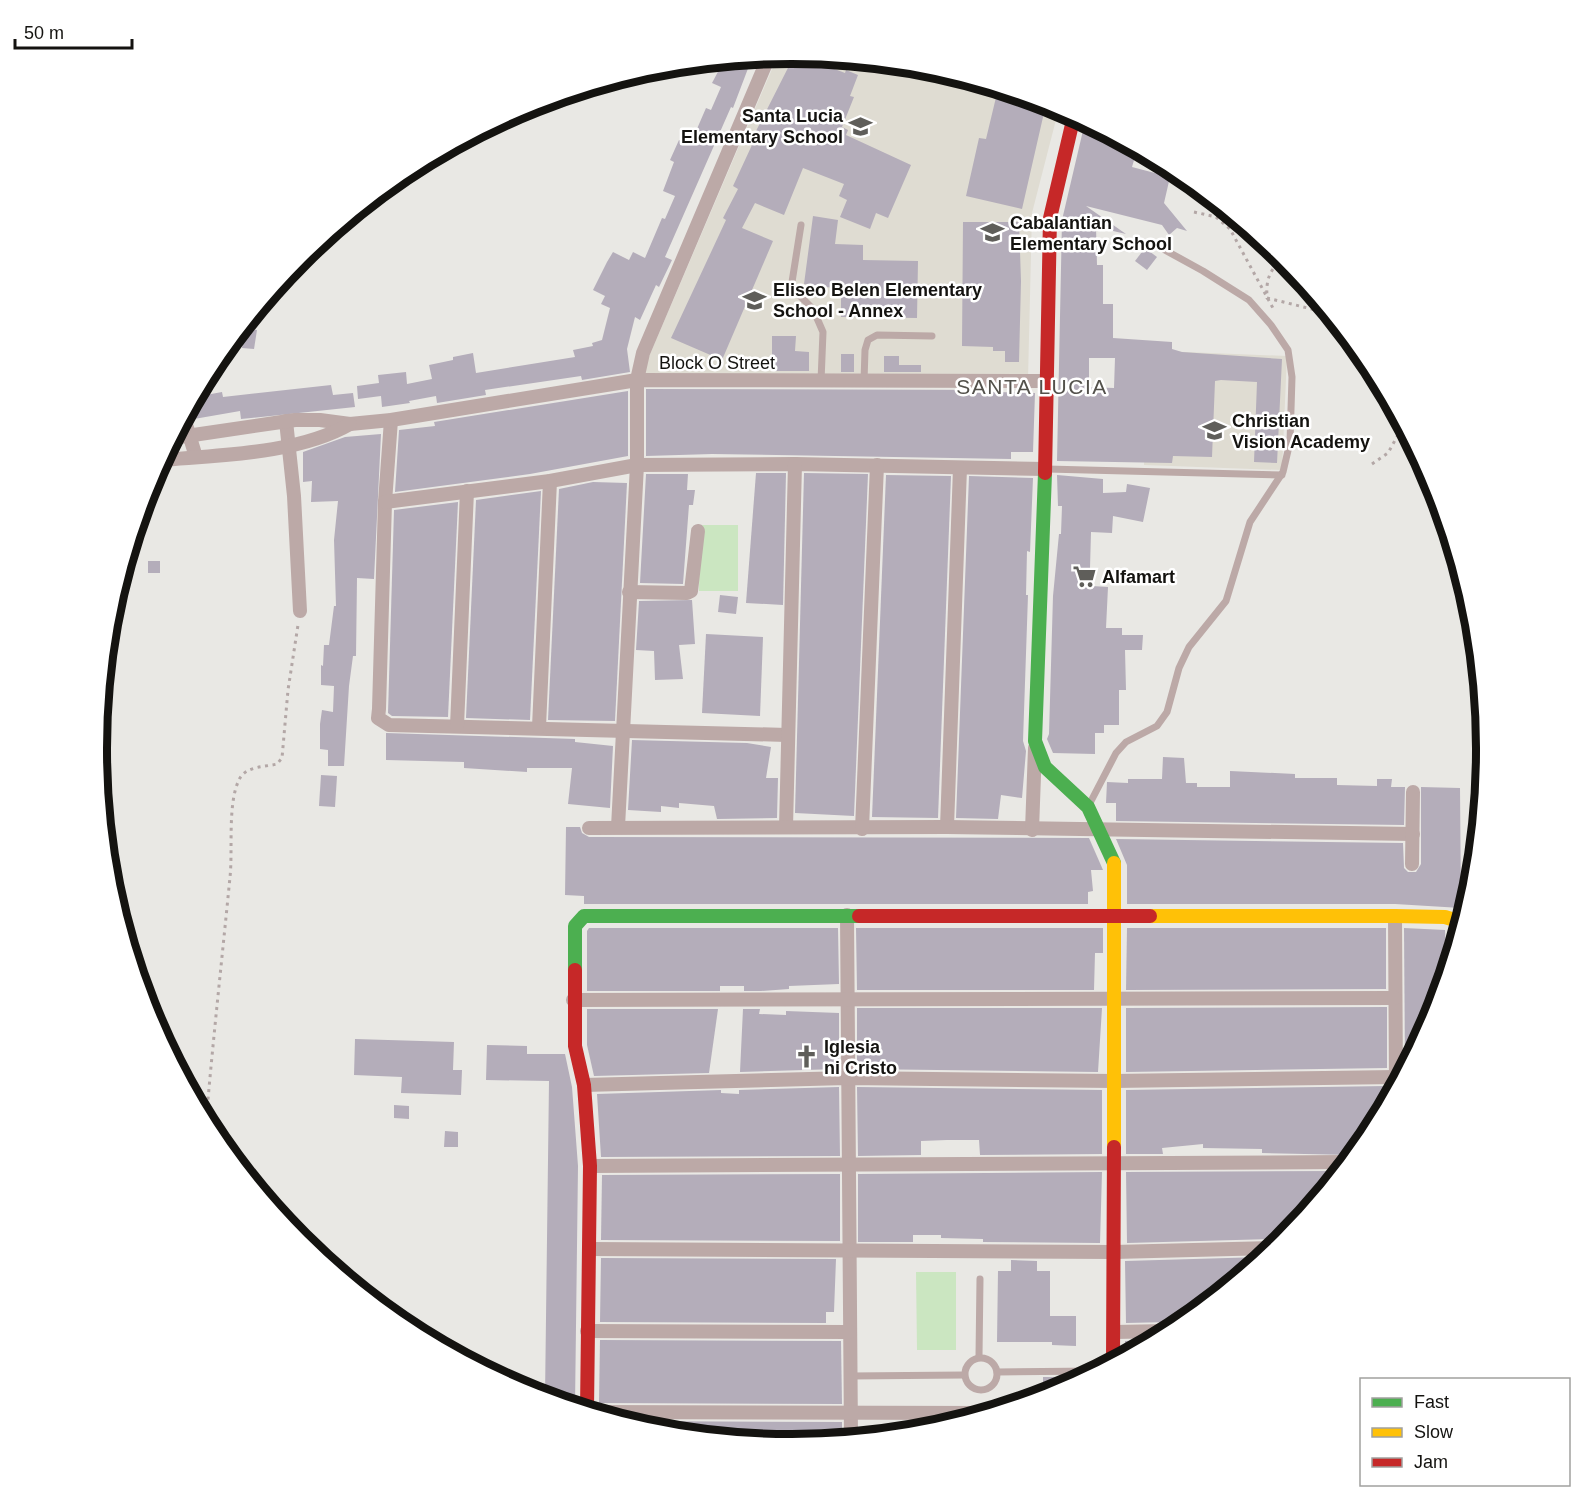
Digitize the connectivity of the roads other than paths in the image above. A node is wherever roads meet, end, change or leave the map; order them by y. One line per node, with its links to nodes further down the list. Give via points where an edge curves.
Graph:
1 (765, 65): 6 (street, via 643,353)
2 (1072, 125): 9 (street, via 1050,219)
3 (801, 225): 7 (lane, via 792,282 795,291 813,309 823,332)
4 (1163, 249): 24 (lane, via 1249,300 1288,350 1292,377 1290,442)
5 (932, 336): 8 (lane, via 877,335 868,340)
6 (637, 380): 7 (street, Block O Street); 10 (street, Block O Street); 20 (street)
7 (821, 381): 8 (street, Block O Street)
8 (864, 381): 9 (street, Block O Street)
9 (1046, 381): 23 (street)
10 (391, 420): 12 (street, Block O Street); 27 (street)
11 (286, 421): 12 (street); 14 (street); 16 (street)
12 (350, 424): 16 (street, via 317,439)
13 (187, 427): 14 (street)
14 (190, 436): 15 (street); 17 (street)
15 (182, 437)
16 (290, 445): 17 (street); 30 (street)
17 (196, 457): 18 (street)
18 (171, 459)
19 (795, 464): 20 (street); 21 (street); 34 (street)
20 (636, 465): 25 (street); 29 (street)
21 (877, 465): 22 (street); 42 (street)
22 (960, 468): 23 (street); 39 (street)
23 (1045, 470): 24 (lane); 35 (street)
24 (1281, 474): 37 (lane, via 1250,522 1226,601 1189,647 1167,712 1157,726 1126,742 1116,753)
25 (550, 481): 26 (street); 32 (street)
26 (467, 491): 27 (street); 31 (street)
27 (385, 502): 31 (street, via 378,718 389,724)
28 (698, 531): 29 (street, via 691,591)
29 (629, 592): 33 (street)
30 (300, 611)
31 (457, 726): 32 (street)
32 (539, 727): 33 (street)
33 (621, 731): 34 (street); 38 (street)
34 (787, 735): 41 (street)
35 (1035, 741): 37 (street, via 1044,767); 44 (street)
36 (1413, 792): 45 (street)
37 (1088, 807): 43 (street)
38 (618, 827): 40 (street); 41 (street)
39 (946, 827): 42 (street); 44 (street)
40 (589, 828)
41 (786, 828): 42 (street)
42 (862, 829)
43 (1100, 829): 44 (street); 45 (street); 48 (street, via 1115,865)
44 (1032, 830)
45 (1413, 834): 46 (street)
46 (1412, 864)
47 (847, 915): 48 (street); 51 (street); 54 (street, via 584,916 575,926)
48 (1114, 916): 49 (street); 52 (street)
49 (1395, 916): 50 (street); 53 (street)
50 (1453, 920)
51 (847, 998): 52 (street); 54 (street); 56 (street)
52 (1114, 998): 53 (street); 57 (street)
53 (1395, 998): 55 (street)
54 (573, 1000): 59 (street, via 575,1046)
55 (1396, 1069)
56 (847, 1078): 57 (street); 59 (street); 63 (street)
57 (1114, 1081): 58 (street); 61 (street)
58 (1389, 1081)
59 (584, 1084): 62 (street)
60 (1337, 1162): 61 (street)
61 (1114, 1163): 63 (street); 67 (street)
62 (590, 1166): 63 (street); 65 (street)
63 (849, 1166): 66 (street)
64 (1259, 1248): 67 (street)
65 (589, 1249): 66 (street); 69 (street)
66 (850, 1251): 67 (street); 71 (street)
67 (1114, 1252): 72 (street)
68 (980, 1279): 74 (lane)
69 (587, 1331): 71 (street); 79 (street)
70 (1150, 1331): 72 (street)
71 (850, 1332): 78 (street)
72 (1114, 1332): 73 (street)
73 (1113, 1353)
74 (979, 1356): 76 (lane, via 991,1360); 77 (lane, via 967,1363)
75 (1075, 1371): 76 (lane)
76 (997, 1372): 77 (lane, via 994,1384 982,1391 969,1386)
77 (964, 1375): 78 (lane)
78 (850, 1376): 82 (street)
79 (587, 1402)
80 (624, 1412): 82 (street)
81 (954, 1413): 82 (street)
82 (851, 1414): 83 (street)
83 (851, 1431)

